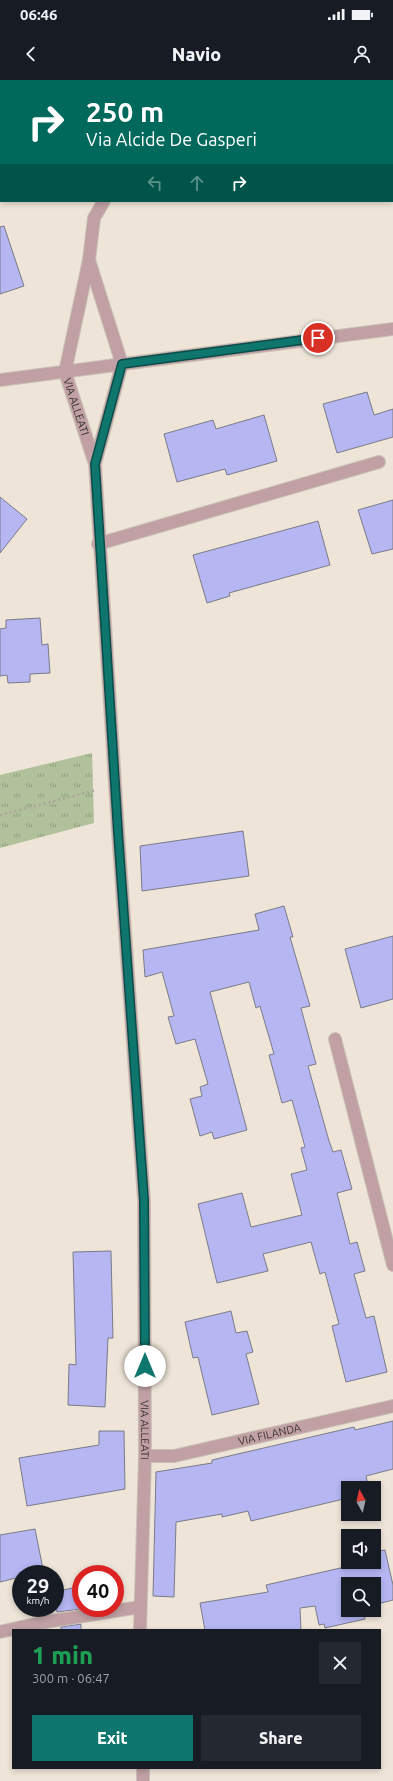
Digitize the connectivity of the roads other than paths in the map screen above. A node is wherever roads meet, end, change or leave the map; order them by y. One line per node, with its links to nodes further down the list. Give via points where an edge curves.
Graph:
1 (103, 202): 2 (street, via 94,218)
2 (89, 260): 4 (street); 5 (street)
3 (393, 328): 4 (street)
4 (122, 364): 5 (street); 8 (street, VIA ALLEATI)
5 (65, 372): 6 (street); 8 (street, VIA ALLEATI)
6 (0, 380)
7 (379, 462): 9 (street)
8 (95, 464): 9 (street, VIA ALLEATI)
9 (98, 544): 13 (street, VIA ALLEATI, via 144,1200)
10 (335, 1039): 11 (street)
11 (393, 1265)
12 (393, 1406): 13 (street, VIA FILANDA, via 174,1456)
13 (145, 1456): 14 (street, VIA ALLEATI)
14 (140, 1607): 16 (street); 17 (street, VIA ALLEATI)
15 (12, 1629): 18 (street)
16 (13, 1629)
17 (140, 1629)
18 (0, 1632)
19 (143, 1769): 20 (street)
20 (143, 1781)

